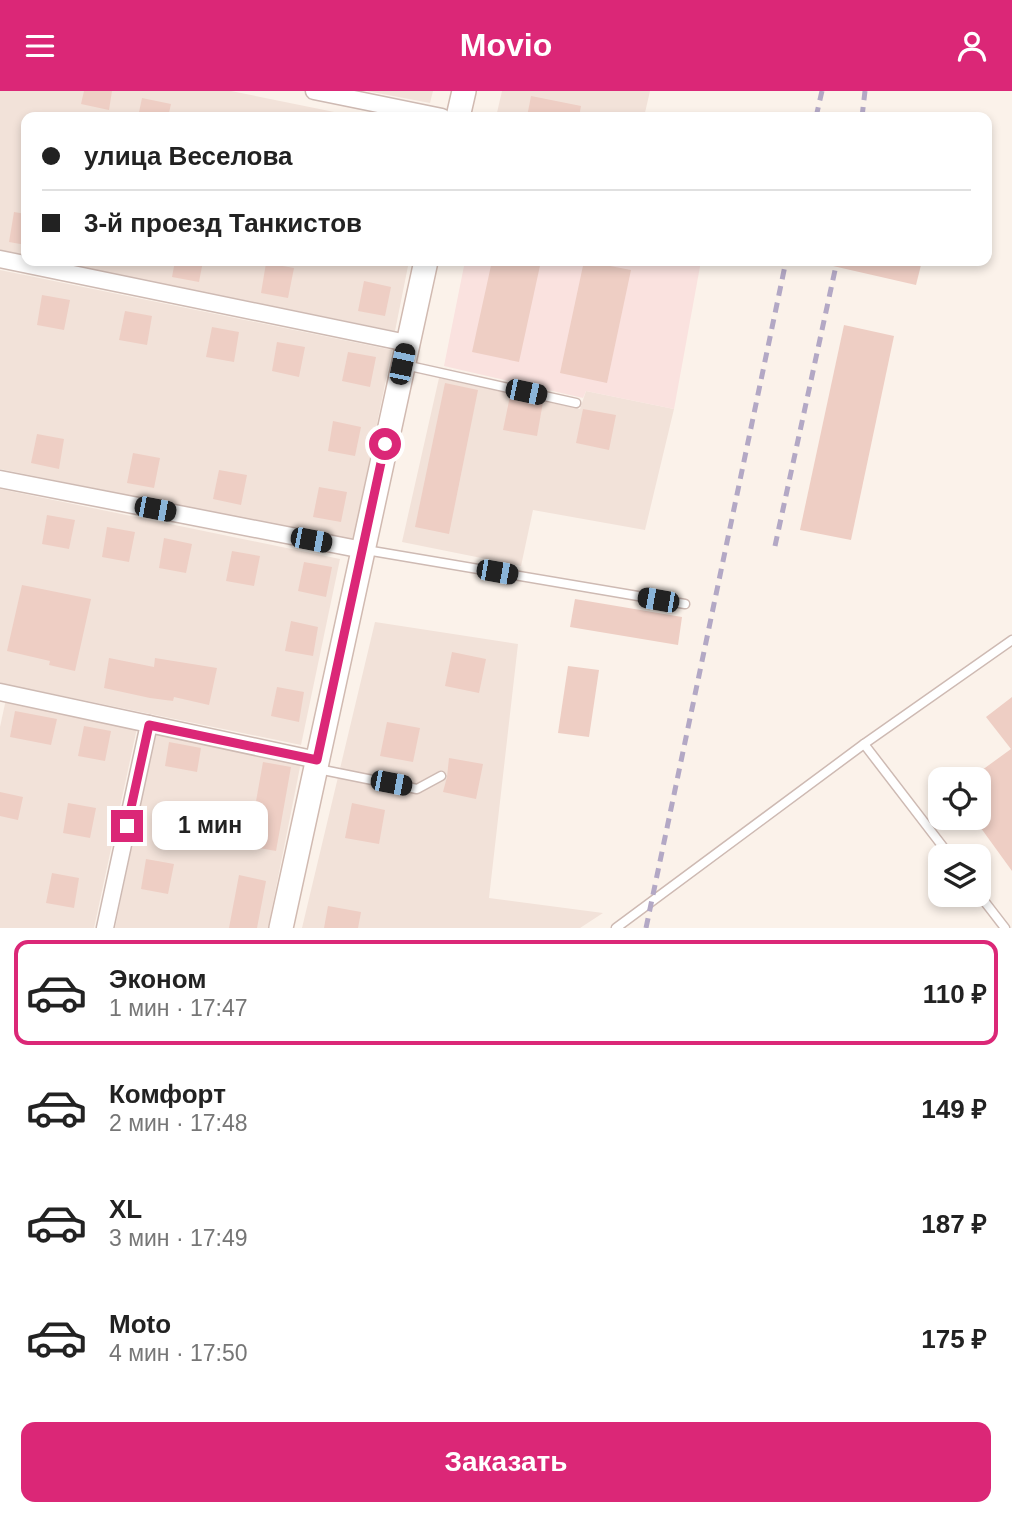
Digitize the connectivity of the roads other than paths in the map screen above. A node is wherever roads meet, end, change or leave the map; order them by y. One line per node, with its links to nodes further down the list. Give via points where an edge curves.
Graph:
1 (314, 91): 3 (street)
2 (464, 91): 4 (street)
3 (417, 112)
4 (459, 112)
5 (0, 259): 6 (street)
6 (21, 264)
7 (30, 266): 9 (street)
8 (425, 266): 9 (street)
9 (405, 354): 10 (lane); 12 (street)
10 (576, 403)
11 (0, 479): 12 (street)
12 (363, 550): 13 (lane); 18 (street)
13 (685, 604)
14 (1012, 640): 17 (lane)
15 (0, 692): 16 (street)
16 (149, 725): 18 (street); 22 (street)
17 (864, 744): 20 (lane); 24 (lane)
18 (316, 764): 19 (lane, via 417,789); 23 (street)
19 (441, 776)
20 (941, 844)
21 (989, 907): 25 (lane)
22 (105, 928)
23 (281, 928)
24 (616, 928)
25 (1005, 928)

